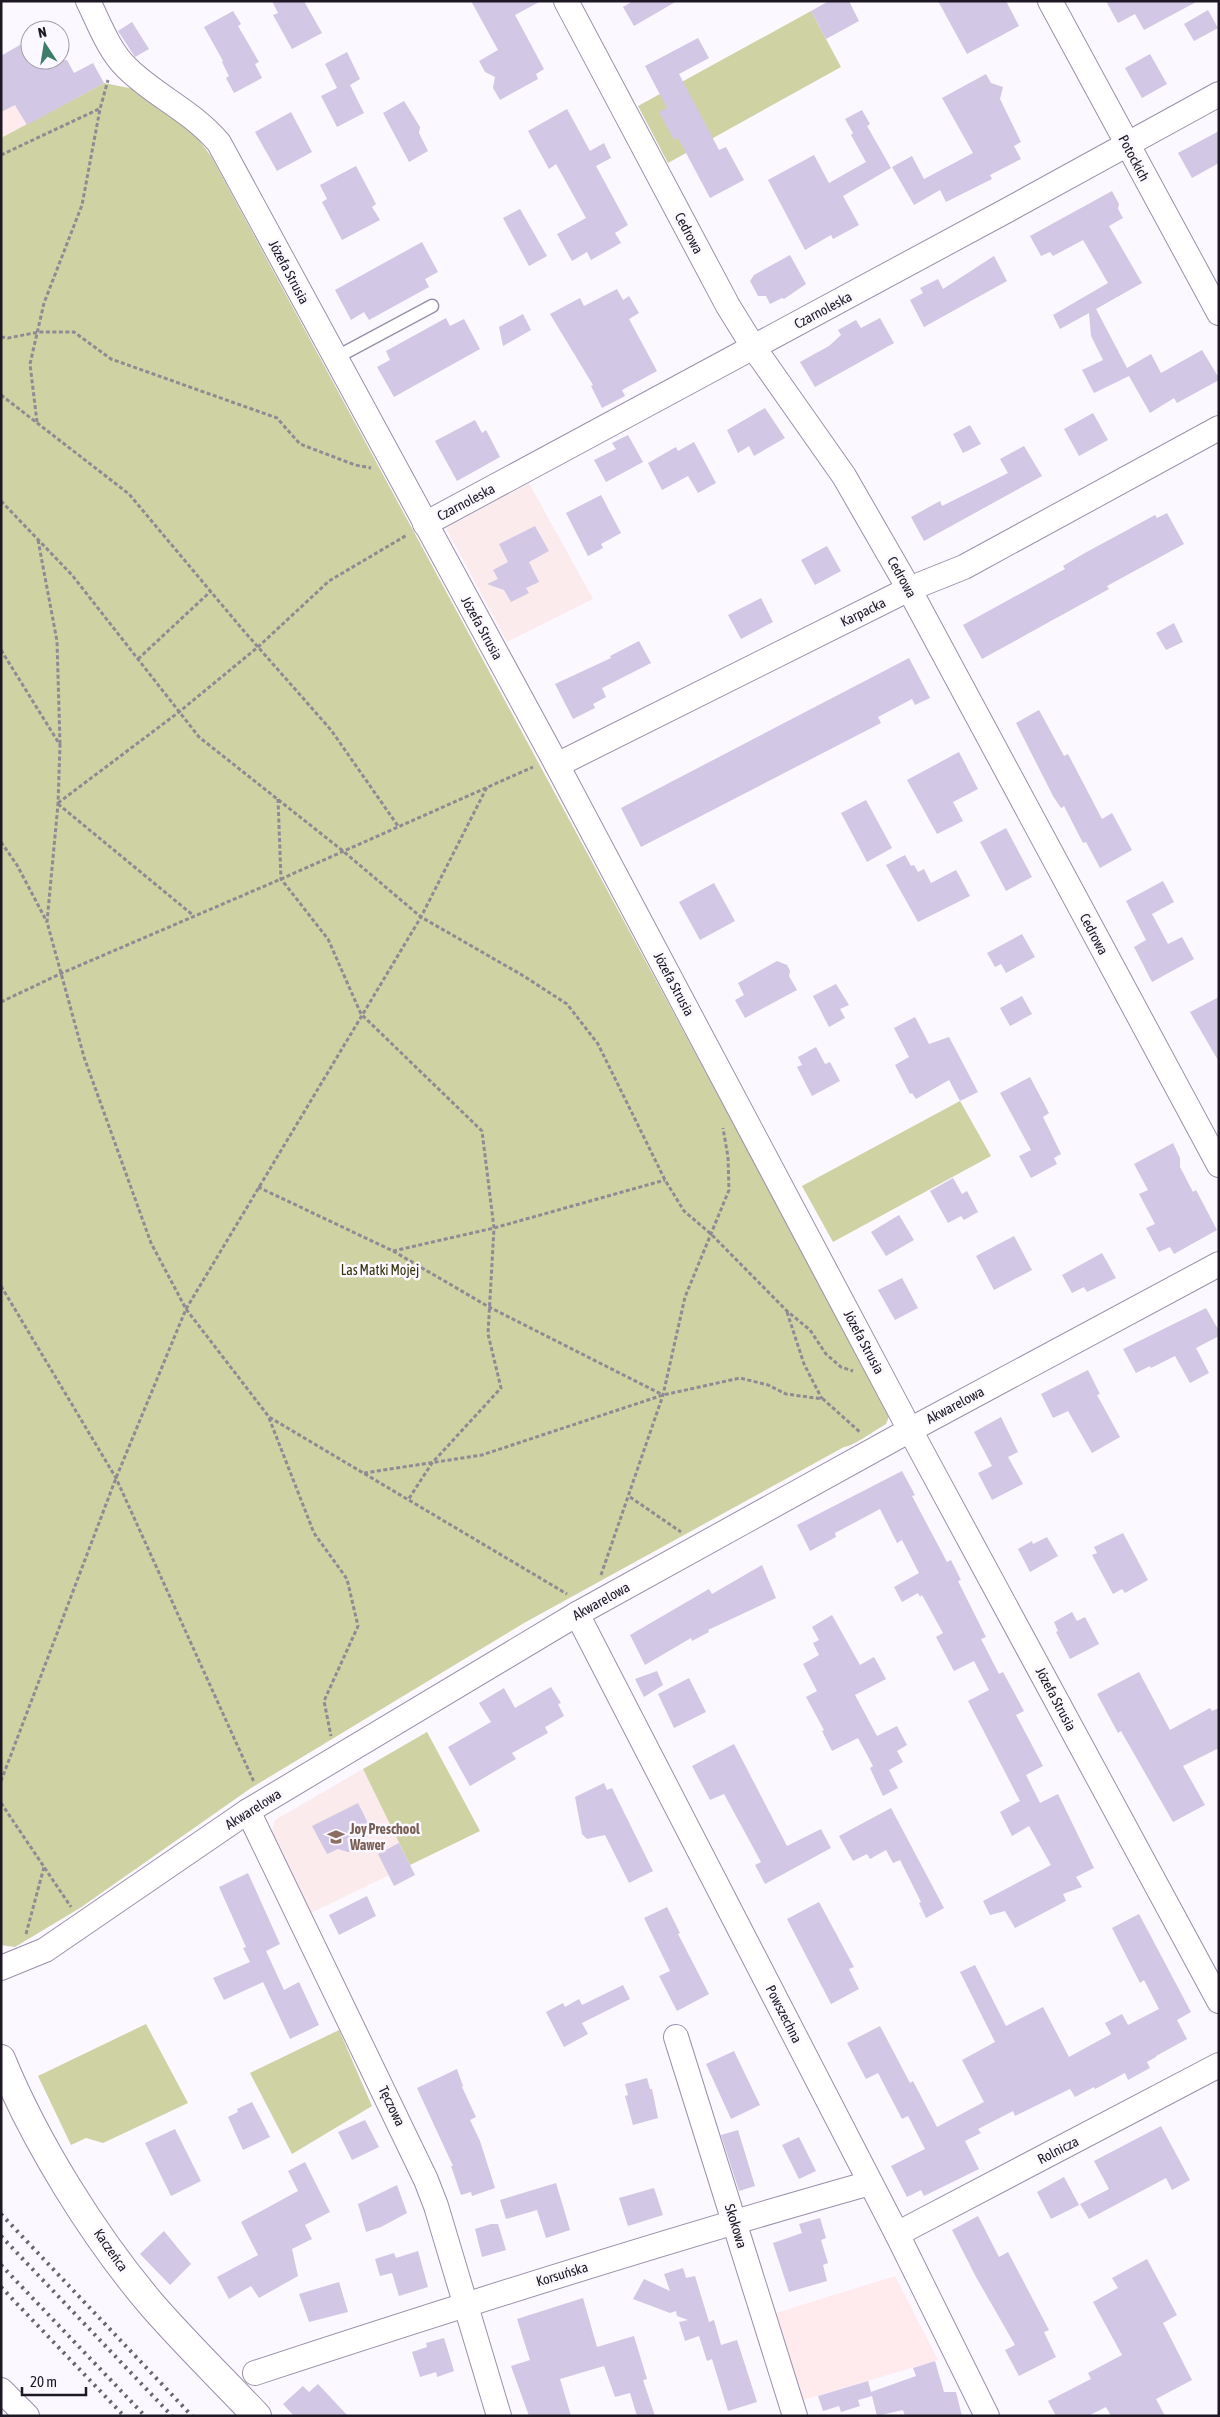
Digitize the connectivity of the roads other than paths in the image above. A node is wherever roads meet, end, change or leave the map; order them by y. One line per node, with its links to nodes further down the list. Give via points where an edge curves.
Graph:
1 (88, 1): 9 (street, Józefa Strusia, via 126,67 187,112 219,143)
2 (566, 1): 8 (street, Cedrowa, via 705,263)
3 (1050, 1): 5 (street, Potockich)
4 (1219, 94): 5 (street, Czarnoleska)
5 (1127, 144): 7 (street, Potockich); 8 (street, Czarnoleska)
6 (432, 306): 9 (lane)
7 (1219, 313)
8 (754, 348): 11 (street, Czarnoleska); 12 (street, Cedrowa, via 844,476)
9 (335, 358): 11 (street, Józefa Strusia)
10 (1219, 428): 12 (street, Karpacka, via 964,566)
11 (425, 524): 13 (street, Józefa Strusia)
12 (909, 589): 13 (street, Karpacka); 14 (street, Cedrowa)
13 (557, 765): 16 (street, Józefa Strusia)
14 (1219, 1165)
15 (1219, 1264): 16 (street, Akwarelowa)
16 (910, 1430): 17 (street, Akwarelowa); 20 (street, Józefa Strusia)
17 (576, 1606): 18 (street, Akwarelowa); 24 (street, Powszechna)
18 (248, 1811): 19 (street, Akwarelowa, via 45,1950); 27 (street, Tęczowa, via 419,2165 436,2206)
19 (1, 1968)
20 (1219, 2000)
21 (676, 2037): 25 (street, Skokowa)
22 (1, 2059): 31 (street, Kaczeńca, via 39,2139 124,2270 177,2332)
23 (1219, 2065): 26 (street, Rolnicza)
24 (870, 2182): 25 (street, Korsuńska); 26 (street, Powszechna)
25 (734, 2221): 27 (street, Korsuńska); 33 (street, Skokowa)
26 (897, 2234): 34 (street, Powszechna)
27 (466, 2304): 28 (street, Korsuńska); 32 (street, Tęczowa)
28 (255, 2373)
29 (1, 2390): 30 (street)
30 (27, 2416)
31 (257, 2416)
32 (499, 2416)
33 (795, 2416)
34 (987, 2416)

